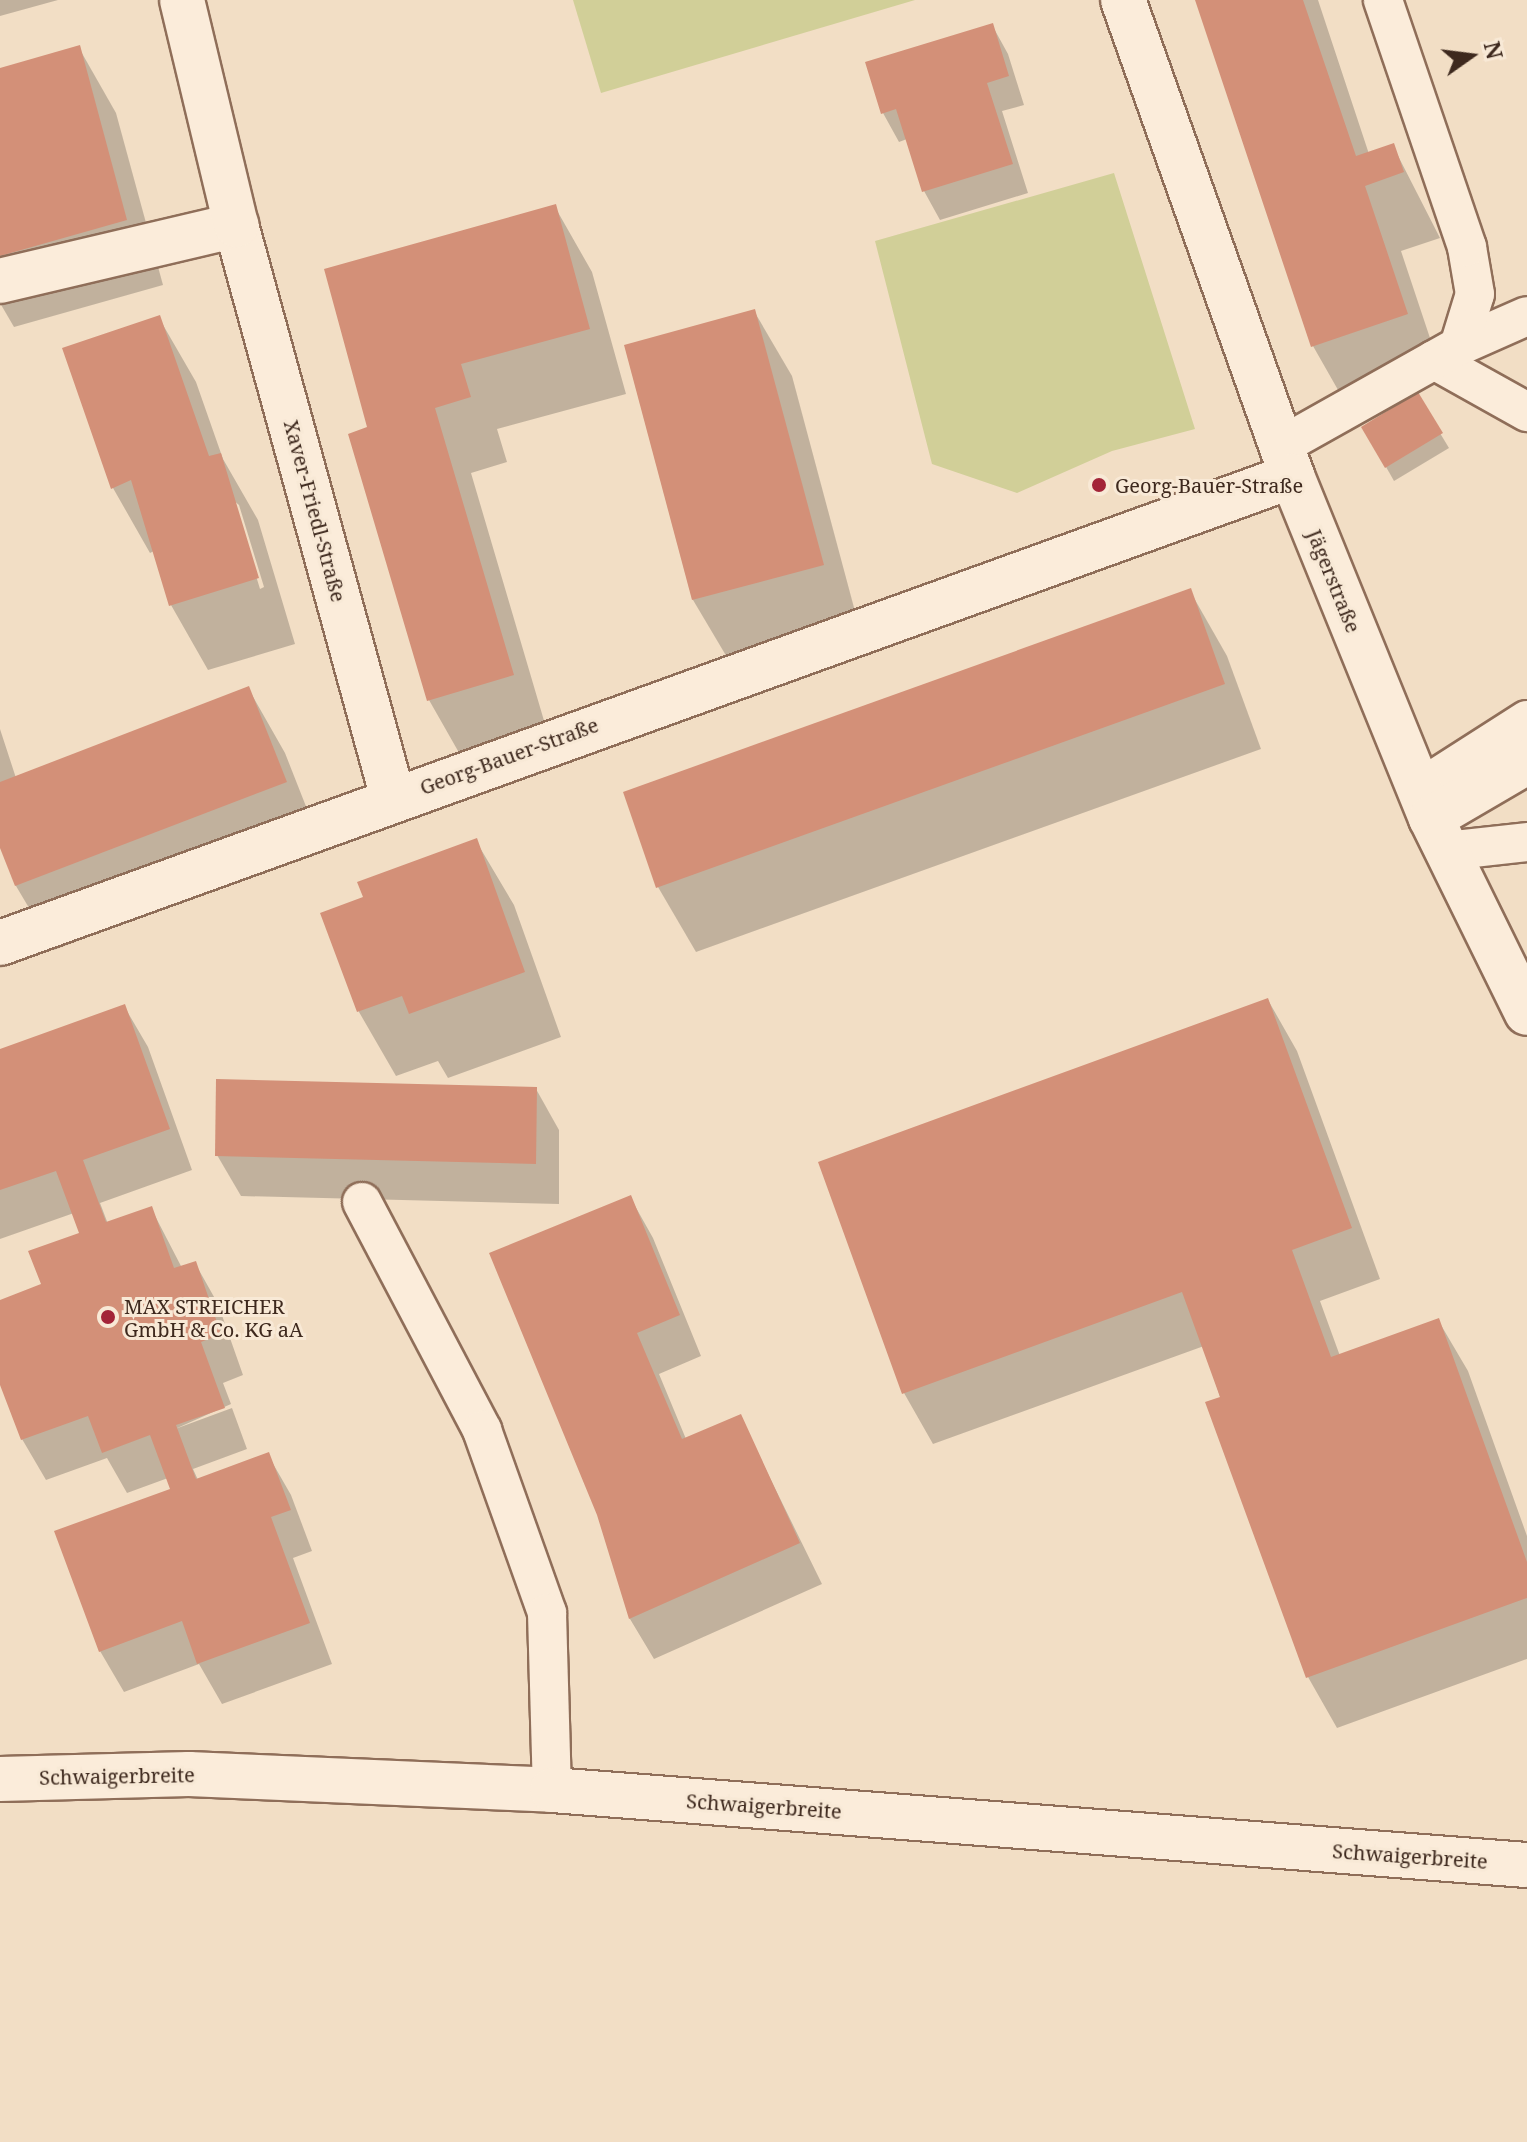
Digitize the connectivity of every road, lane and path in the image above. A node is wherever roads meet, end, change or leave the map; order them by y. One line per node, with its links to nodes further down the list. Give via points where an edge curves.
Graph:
1 (182, 0): 4 (street, Xaver-Friedl-Straße)
2 (1123, 0): 9 (street, Jägerstraße)
3 (1383, 0): 7 (lane, via 1467,247 1475,294)
4 (236, 225): 5 (street); 12 (street, Xaver-Friedl-Straße)
5 (0, 281)
6 (1527, 316): 7 (lane)
7 (1446, 353): 8 (lane); 9 (lane)
8 (1527, 412)
9 (1286, 461): 12 (street, Georg-Bauer-Straße); 13 (street, Jägerstraße)
10 (1527, 720): 13 (lane)
11 (1527, 762): 13 (street)
12 (393, 798): 15 (street, Georg-Bauer-Straße)
13 (1432, 819): 14 (lane); 16 (street, Jägerstraße)
14 (1527, 842)
15 (0, 943)
16 (1527, 1013)
17 (362, 1202): 19 (lane, via 482,1430 547,1613)
18 (0, 1779): 19 (street, Schwaigerbreite, via 189,1774)
19 (552, 1790): 20 (street, Schwaigerbreite)
20 (1527, 1865)

